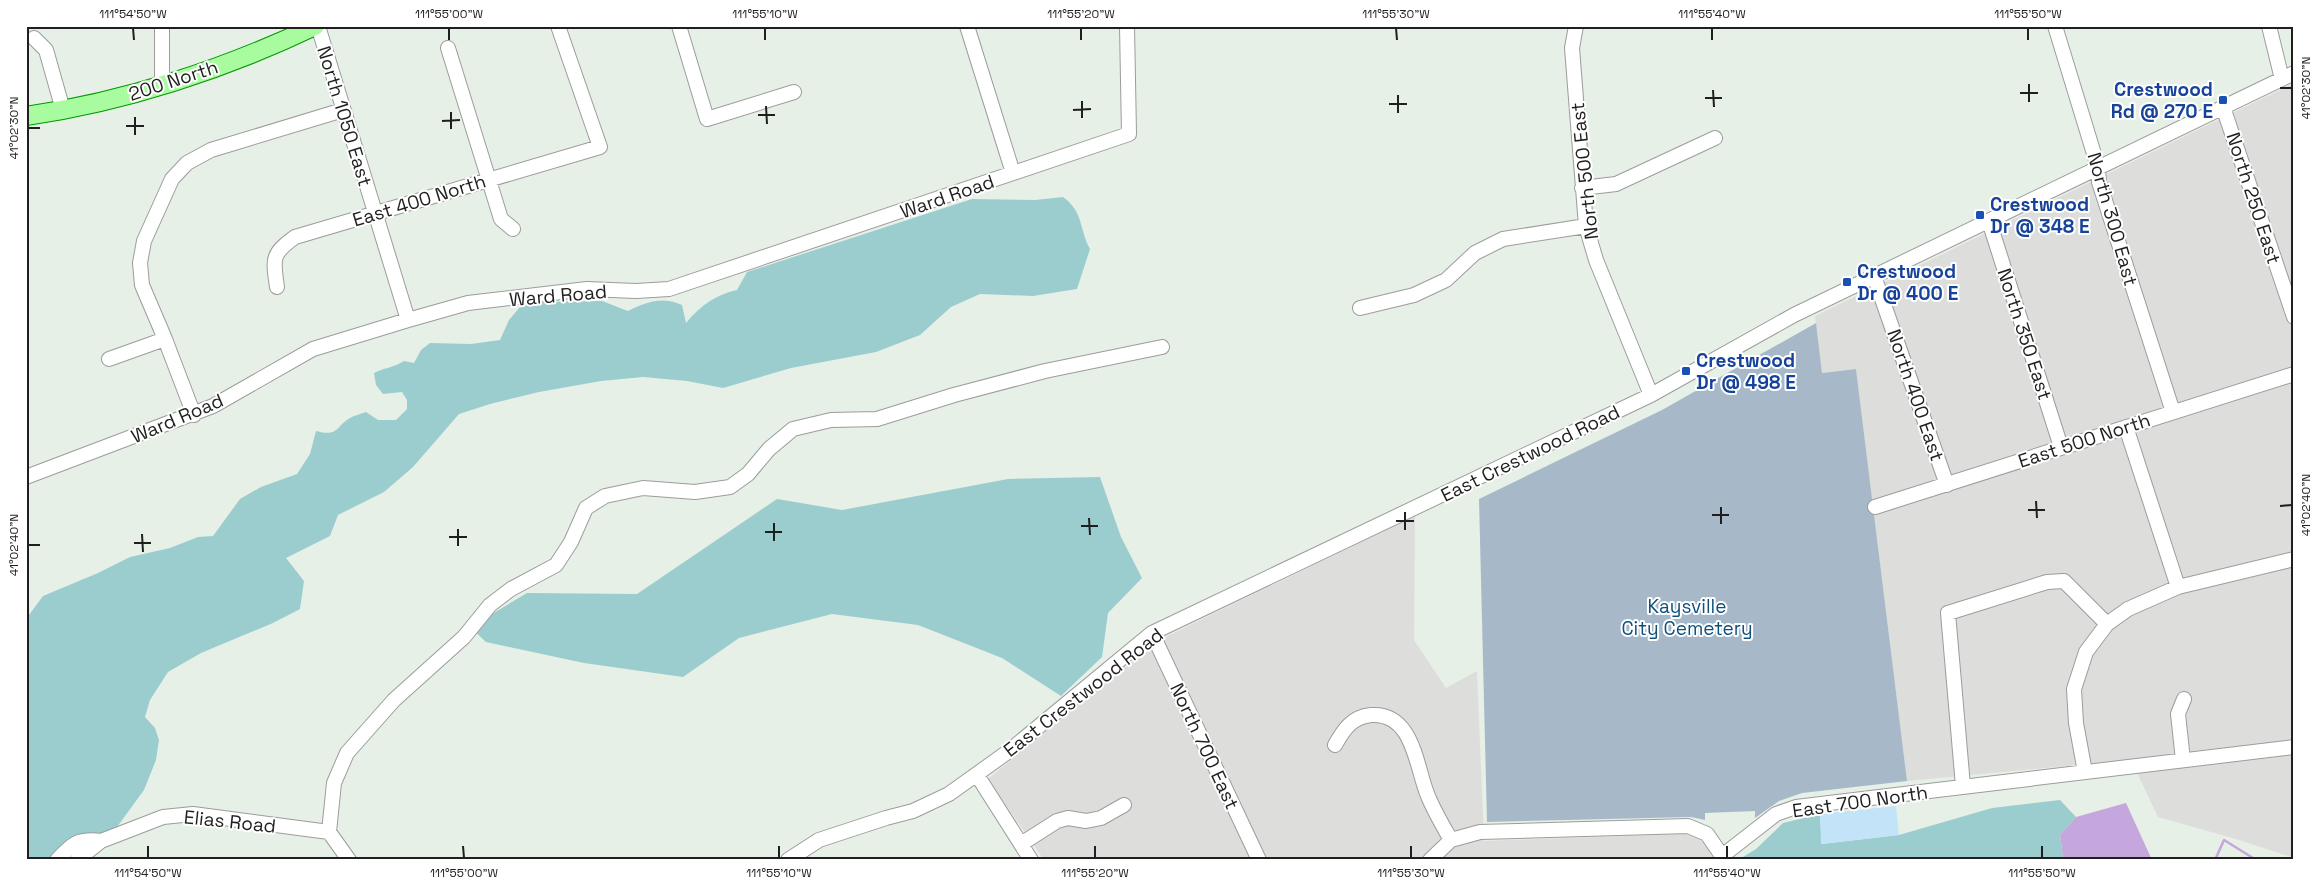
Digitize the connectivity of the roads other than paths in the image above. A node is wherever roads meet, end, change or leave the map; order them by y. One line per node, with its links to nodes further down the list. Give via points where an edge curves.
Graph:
1 (162, 26): 13 (street)
2 (316, 26): 13 (main road, 200 North, via 242,58); 17 (street, North 1050 East)
3 (558, 26): 22 (street, East 400 North, via 600,147)
4 (679, 26): 14 (street, via 707,118)
5 (967, 26): 21 (street)
6 (1127, 26): 21 (street, Ward Road, via 1129,134)
7 (1576, 26): 23 (street, North 500 East, via 1572,48)
8 (2055, 26): 20 (street, North 300 East)
9 (2269, 26): 12 (street)
10 (34, 38): 16 (street, via 46,50)
11 (448, 48): 22 (street)
12 (2288, 76): 15 (street, East Crestwood Road)
13 (162, 84): 16 (main road, 200 North, via 113,100)
14 (794, 92)
15 (2224, 107): 20 (street, East Crestwood Road); 31 (street, North 250 East)
16 (63, 110): 18 (main road, 200 North)
17 (343, 110): 24 (street, North 1050 East); 33 (street, via 211,150 187,164 172,179 144,241 140,263 142,285)
18 (26, 116)
19 (1715, 138): 23 (street, via 1616,184)
20 (2098, 167): 25 (street, East Crestwood Road); 38 (street, North 300 East, via 2099,182)
21 (1013, 173): 32 (street, Ward Road, via 668,289 588,289 468,303)
22 (489, 179): 24 (street, East 400 North); 27 (street, via 501,219)
23 (1582, 188): 26 (street, North 500 East)
24 (375, 213): 29 (street, East 400 North, via 294,237 278,249 274,265); 32 (street, North 1050 East)
25 (1989, 221): 28 (street, East Crestwood Road); 41 (street, North 350 East)
26 (1586, 226): 30 (street, via 1503,238 1474,253 1446,280 1414,295); 37 (street, North 500 East, via 1596,260)
27 (513, 229)
28 (1874, 276): 37 (street, East Crestwood Road, via 1794,315); 43 (street, North 400 East)
29 (277, 287)
30 (1360, 308)
31 (2294, 317)
32 (408, 320): 39 (street, Ward Road, via 313,349)
33 (166, 339): 35 (street); 39 (street)
34 (1162, 348): 57 (street, via 1045,371 877,419 831,420 793,429 730,488 695,492 643,488 605,496 586,508 571,542 556,565 510,589 490,604 464,637 394,700 346,753 334,783)
35 (109, 359)
36 (2294, 374): 38 (street, East 500 North)
37 (1651, 395): 48 (street, East Crestwood Road)
38 (2173, 412): 40 (street, East 500 North)
39 (194, 414): 42 (street, Ward Road)
40 (2126, 427): 41 (street, East 500 North); 46 (street)
41 (2061, 447): 43 (street, East 500 North)
42 (26, 477)
43 (1947, 485): 44 (street, East 500 North)
44 (1875, 507)
45 (2294, 559): 46 (street)
46 (2178, 587): 47 (street, via 2128,610)
47 (2107, 624): 53 (street, via 2086,652 2074,689); 55 (street, via 2064,581 2047,582 1948,613)
48 (1152, 633): 54 (street, East Crestwood Road); 67 (street, North 700 East)
49 (2184, 699): 52 (street, via 2178,714)
50 (1335, 745): 58 (street, via 1344,729 1358,717 1374,715 1391,720 1403,729 1412,744 1428,795)
51 (2294, 746): 52 (street, East 700 North)
52 (2183, 760): 53 (street, East 700 North)
53 (2085, 772): 55 (street, East 700 North)
54 (977, 775): 60 (street); 65 (street, East Crestwood Road, via 913,811 819,840)
55 (1963, 786): 61 (street, East 700 North, via 1796,807 1776,814)
56 (1124, 805): 60 (street, via 1101,818 1057,821)
57 (329, 832): 59 (street, Elias Road, via 194,814 163,817); 64 (street)
58 (1450, 840): 61 (street, East 700 North, via 1480,832 1688,826 1706,834); 68 (street)
59 (101, 841): 62 (street, Elias Road, via 87,840 71,845); 63 (street, Elias Road)
60 (1021, 844): 66 (street)
61 (1720, 858)
62 (57, 860)
63 (77, 860)
64 (349, 860)
65 (788, 860)
66 (1031, 860)
67 (1259, 860)
68 (1430, 860)

